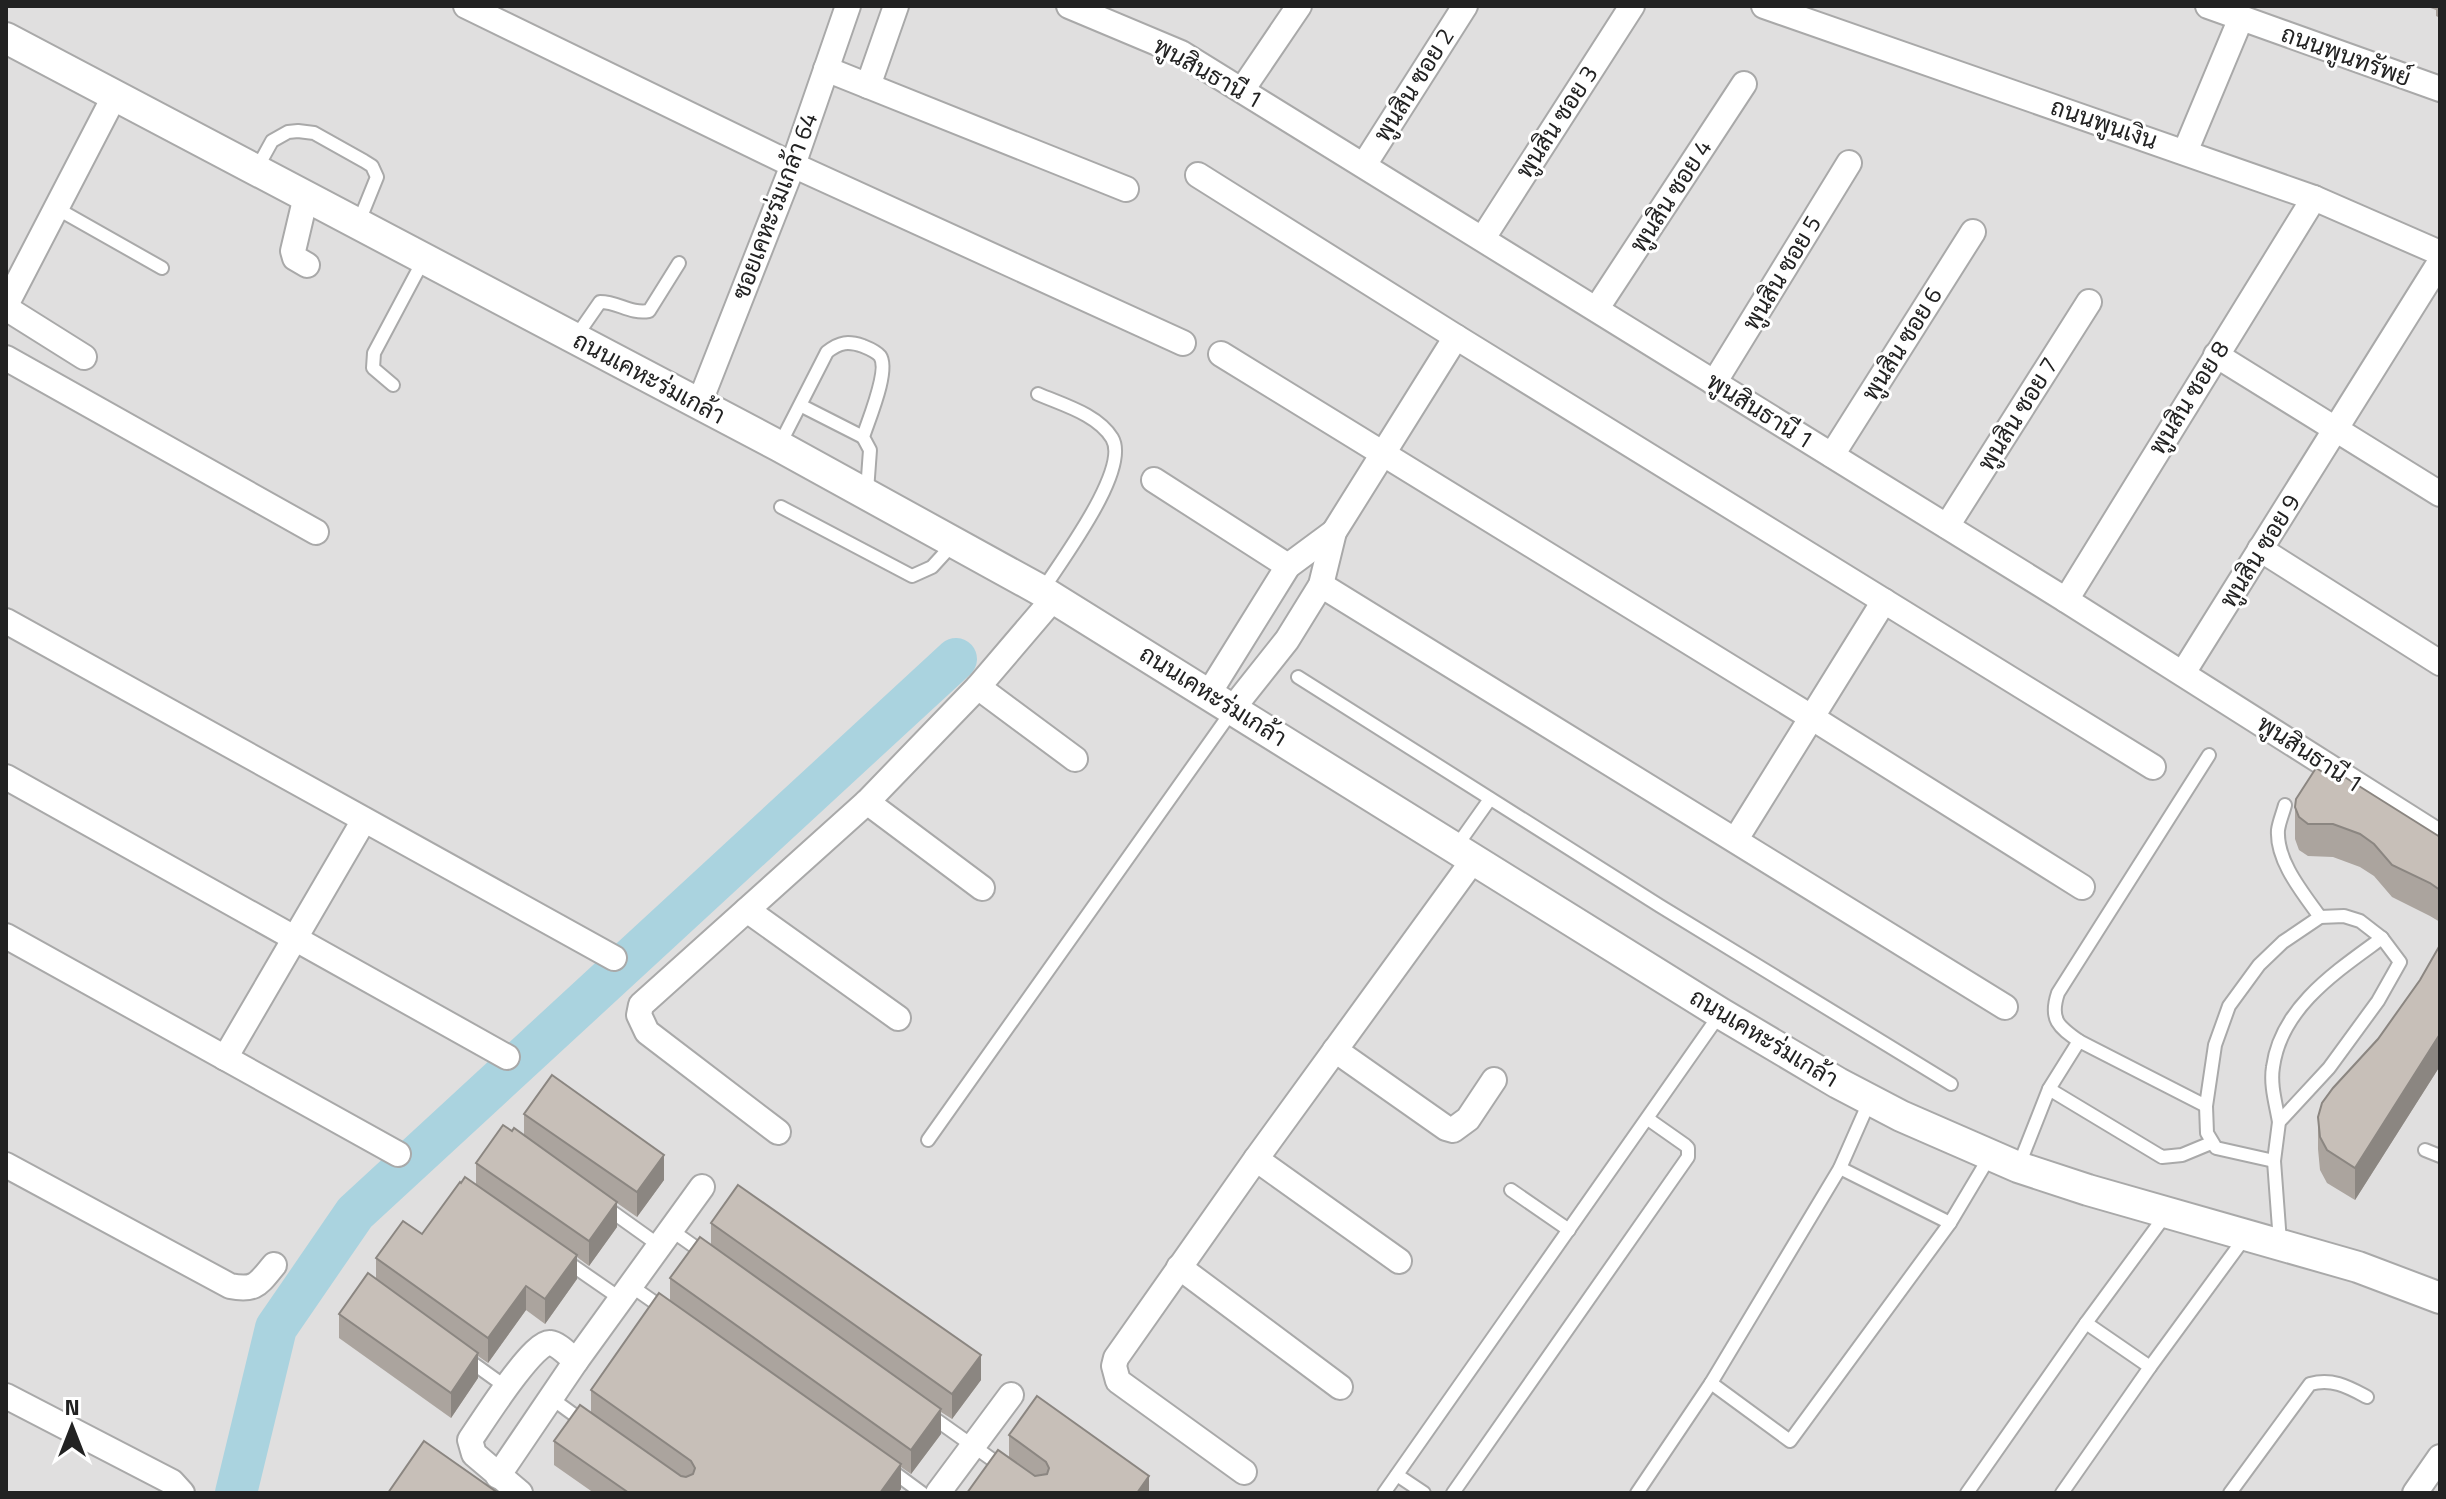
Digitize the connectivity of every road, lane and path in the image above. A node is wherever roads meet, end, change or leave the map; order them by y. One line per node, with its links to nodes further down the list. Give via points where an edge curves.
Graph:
1 (466, 6): 20 (street)
2 (848, 6): 12 (street, ซอยเคหะร่มเกล้า 64)
3 (896, 6): 14 (street)
4 (1069, 6): 16 (street, พูนสินธานี 1, via 1181,53)
5 (1299, 6): 16 (street)
6 (1465, 6): 21 (street, พูนสิน ซอย 2)
7 (1632, 6): 30 (street, พูนสิน ซอย 3)
8 (1764, 6): 18 (street, ถนนพูนเงิน)
9 (2208, 6): 10 (street, ถนนพูนทรัพย์)
10 (2241, 18): 15 (street, ถนนพูนทรัพย์); 18 (street)
11 (6, 38): 17 (street, ถนนเคหะร่มเกล้า)
12 (826, 69): 14 (street); 20 (street, ซอยเคหะร่มเกล้า 64)
13 (1744, 84): 39 (street, พูนสิน ซอย 4)
14 (868, 86): 24 (street)
15 (2440, 89)
16 (1242, 90): 21 (street, พูนสินธานี 1)
17 (115, 95): 22 (street, ถนนเคหะร่มเกล้า); 27 (street)
18 (2185, 152): 26 (street, ถนนพูนเงิน)
19 (1849, 163): 47 (street, พูนสิน ซอย 5)
20 (793, 165): 42 (street); 50 (street, ซอยเคหะร่มเกล้า 64)
21 (1364, 165): 30 (street, พูนสินธานี 1)
22 (256, 170): 25 (street, ถนนเคหะร่มเกล้า); 28 (lane, via 279,135 314,133 372,166 377,177)
23 (1198, 175): 40 (street)
24 (1126, 189)
25 (306, 196): 28 (street, ถนนเคหะร่มเกล้า); 35 (street, via 293,251)
26 (2314, 198): 31 (street, ถนนพูนเงิน); 44 (street, พูนสิน ซอย 8)
27 (56, 208): 36 (lane); 38 (street)
28 (358, 224): 32 (street, ถนนเคหะร่มเกล้า)
29 (1973, 232): 56 (street, พูนสิน ซอย 6)
30 (1483, 238): 39 (street, พูนสินธานี 1)
31 (2440, 253)
32 (424, 259): 41 (street, ถนนเคหะร่มเกล้า); 48 (lane, via 374,353 373,368)
33 (2440, 262): 52 (street, พูนสิน ซอย 9)
34 (679, 263): 41 (lane, via 649,311 636,313 600,302)
35 (307, 265)
36 (162, 268)
37 (2089, 302): 61 (street, พูนสิน ซอย 7)
38 (6, 306): 45 (street)
39 (1597, 308): 47 (street, พูนสินธานี 1)
40 (1456, 337): 55 (street); 71 (street)
41 (575, 339): 50 (street, ถนนเคหะร่มเกล้า)
42 (1183, 343)
43 (1221, 354): 55 (street)
44 (2216, 355): 52 (street); 70 (street, พูนสิน ซอย 8)
45 (84, 357)
46 (6, 358): 62 (street)
47 (1714, 383): 56 (street, พูนสินธานี 1)
48 (393, 385)
49 (1038, 394): 69 (lane, via 1101,427 1117,451 1106,490)
50 (699, 404): 54 (street, ถนนเคหะร่มเกล้า)
51 (802, 406): 53 (lane); 53 (lane, via 827,352 839,343 869,348 883,366); 54 (lane)
52 (2337, 429): 59 (street); 65 (street, พูนสิน ซอย 9)
53 (863, 437): 58 (lane, via 870,450)
54 (779, 446): 58 (street, ถนนเคหะร่มเกล้า)
55 (1385, 453): 63 (street); 79 (street)
56 (1832, 455): 61 (street, พูนสินธานี 1)
57 (1154, 480): 66 (street)
58 (867, 493): 64 (street, ถนนเคหะร่มเกล้า)
59 (2440, 494)
60 (781, 507): 64 (lane, via 912,576 932,567)
61 (1947, 526): 70 (street, พูนสินธานี 1)
62 (316, 532)
63 (1334, 532): 66 (street); 67 (street)
64 (955, 542): 69 (street, ถนนเคหะร่มเกล้า)
65 (2260, 549): 74 (street); 75 (street, พูนสิน ซอย 9)
66 (1288, 566): 68 (street)
67 (1321, 585): 72 (street); 89 (street)
68 (1274, 590): 72 (street); 78 (street)
69 (1048, 594): 77 (street); 78 (street, ถนนเคหะร่มเกล้า)
70 (2066, 600): 75 (street, พูนสินธานี 1)
71 (1884, 601): 79 (street); 82 (street)
72 (1306, 609): 78 (street, via 1287,640)
73 (6, 621): 87 (street)
74 (2440, 663)
75 (2183, 673): 88 (street, พูนสินธานี 1)
76 (1298, 677): 84 (lane)
77 (978, 687): 81 (street); 85 (street)
78 (1221, 701): 90 (street, ถนนเคหะร่มเกล้า); 114 (lane)
79 (1811, 717): 89 (street); 91 (street)
80 (2209, 755): 102 (lane, via 2058,993 2056,1020)
81 (1075, 759)
82 (2153, 767)
83 (6, 777): 96 (street)
84 (1490, 799): 90 (lane); 107 (lane)
85 (867, 802): 92 (street); 93 (street)
86 (2285, 805): 94 (lane, via 2279,848)
87 (364, 820): 96 (street); 98 (street)
88 (2437, 828)
89 (1736, 839): 99 (street)
90 (1465, 853): 100 (street, ถนนเคหะร่มเกล้า); 103 (street)
91 (2082, 887)
92 (982, 888)
93 (747, 910): 101 (street); 113 (street, via 644,1001 639,1015 647,1032)
94 (2320, 917): 97 (lane, via 2360,921); 110 (lane, via 2259,965 2229,1006 2215,1045)
95 (6, 936): 105 (street)
96 (294, 938): 104 (street); 105 (street)
97 (2382, 938): 112 (lane, via 2312,993 2280,1038 2273,1067); 112 (lane, via 2400,962 2329,1068)
98 (614, 958)
99 (2005, 1007)
100 (1720, 1013): 109 (street, ถนนเคหะร่มเกล้า); 111 (lane)
101 (898, 1018)
102 (2079, 1041): 108 (lane); 110 (lane)
103 (1335, 1050): 106 (street, via 1453,1130 1468,1119); 120 (street)
104 (507, 1057)
105 (225, 1058): 117 (street)
106 (1494, 1080)
107 (1951, 1084)
108 (2049, 1089): 115 (lane, via 2162,1157); 123 (lane)
109 (1870, 1100): 118 (street, ถนนเคหะร่มเกล้า); 124 (lane)
110 (2206, 1106): 115 (lane)
111 (1648, 1119): 130 (lane); 168 (lane, via 1685,1145 1688,1157)
112 (2279, 1122): 121 (lane)
113 (778, 1132)
114 (928, 1140)
115 (2211, 1143): 121 (lane, via 2224,1151)
116 (2425, 1150): 119 (lane)
117 (398, 1154)
118 (1990, 1156): 123 (street, ถนนเคหะร่มเกล้า); 129 (lane)
119 (2440, 1156)
120 (1256, 1159): 135 (street); 138 (street)
121 (2274, 1161): 133 (lane)
122 (6, 1165): 136 (street, via 230,1286 257,1286)
123 (2018, 1167): 128 (street, ถนนเคหะร่มเกล้า)
124 (1840, 1168): 129 (lane); 146 (lane)
125 (702, 1187): 132 (street)
126 (1511, 1190): 130 (lane)
127 (596, 1201): 132 (lane)
128 (2167, 1213): 131 (street, ถนนเคหะร่มเกล้า); 142 (lane)
129 (1950, 1223): 146 (lane, via 1790,1441)
130 (1569, 1230): 159 (lane)
131 (2246, 1236): 133 (street, ถนนเคหะร่มเกล้า); 145 (lane)
132 (666, 1238): 137 (lane); 140 (street)
133 (2280, 1245): 139 (street, ถนนเคหะร่มเกล้า)
134 (557, 1255): 140 (lane)
135 (1399, 1261)
136 (274, 1265)
137 (722, 1266)
138 (1179, 1267): 148 (street); 158 (street, via 1116,1358 1115,1373 1132,1392)
139 (2437, 1291)
140 (626, 1292): 141 (lane); 144 (street)
141 (670, 1313)
142 (2086, 1323): 145 (lane); 170 (lane)
143 (458, 1352): 147 (lane)
144 (576, 1361): 147 (street, via 554,1344 544,1343); 152 (street)
145 (2150, 1367): 171 (lane)
146 (1711, 1383): 169 (lane)
147 (506, 1387): 160 (street, via 470,1440 474,1454)
148 (1340, 1387)
149 (1011, 1395): 155 (street)
150 (6, 1396): 162 (street, via 172,1482)
151 (2367, 1397): 172 (lane, via 2342,1384 2310,1384)
152 (551, 1398): 154 (lane); 160 (street)
153 (923, 1411): 155 (lane)
154 (600, 1433)
155 (973, 1446): 161 (lane); 165 (street)
156 (2440, 1457): 173 (street)
157 (873, 1458): 164 (lane)
158 (1244, 1472)
159 (1397, 1475): 166 (lane); 167 (lane)
160 (498, 1476): 163 (street)
161 (1017, 1477)
162 (182, 1493)
163 (520, 1493)
164 (922, 1493)
165 (938, 1493)
166 (1384, 1493)
167 (1424, 1493)
168 (1453, 1493)
169 (1637, 1493)
170 (1967, 1493)
171 (2062, 1493)
172 (2230, 1493)
173 (2415, 1493)

